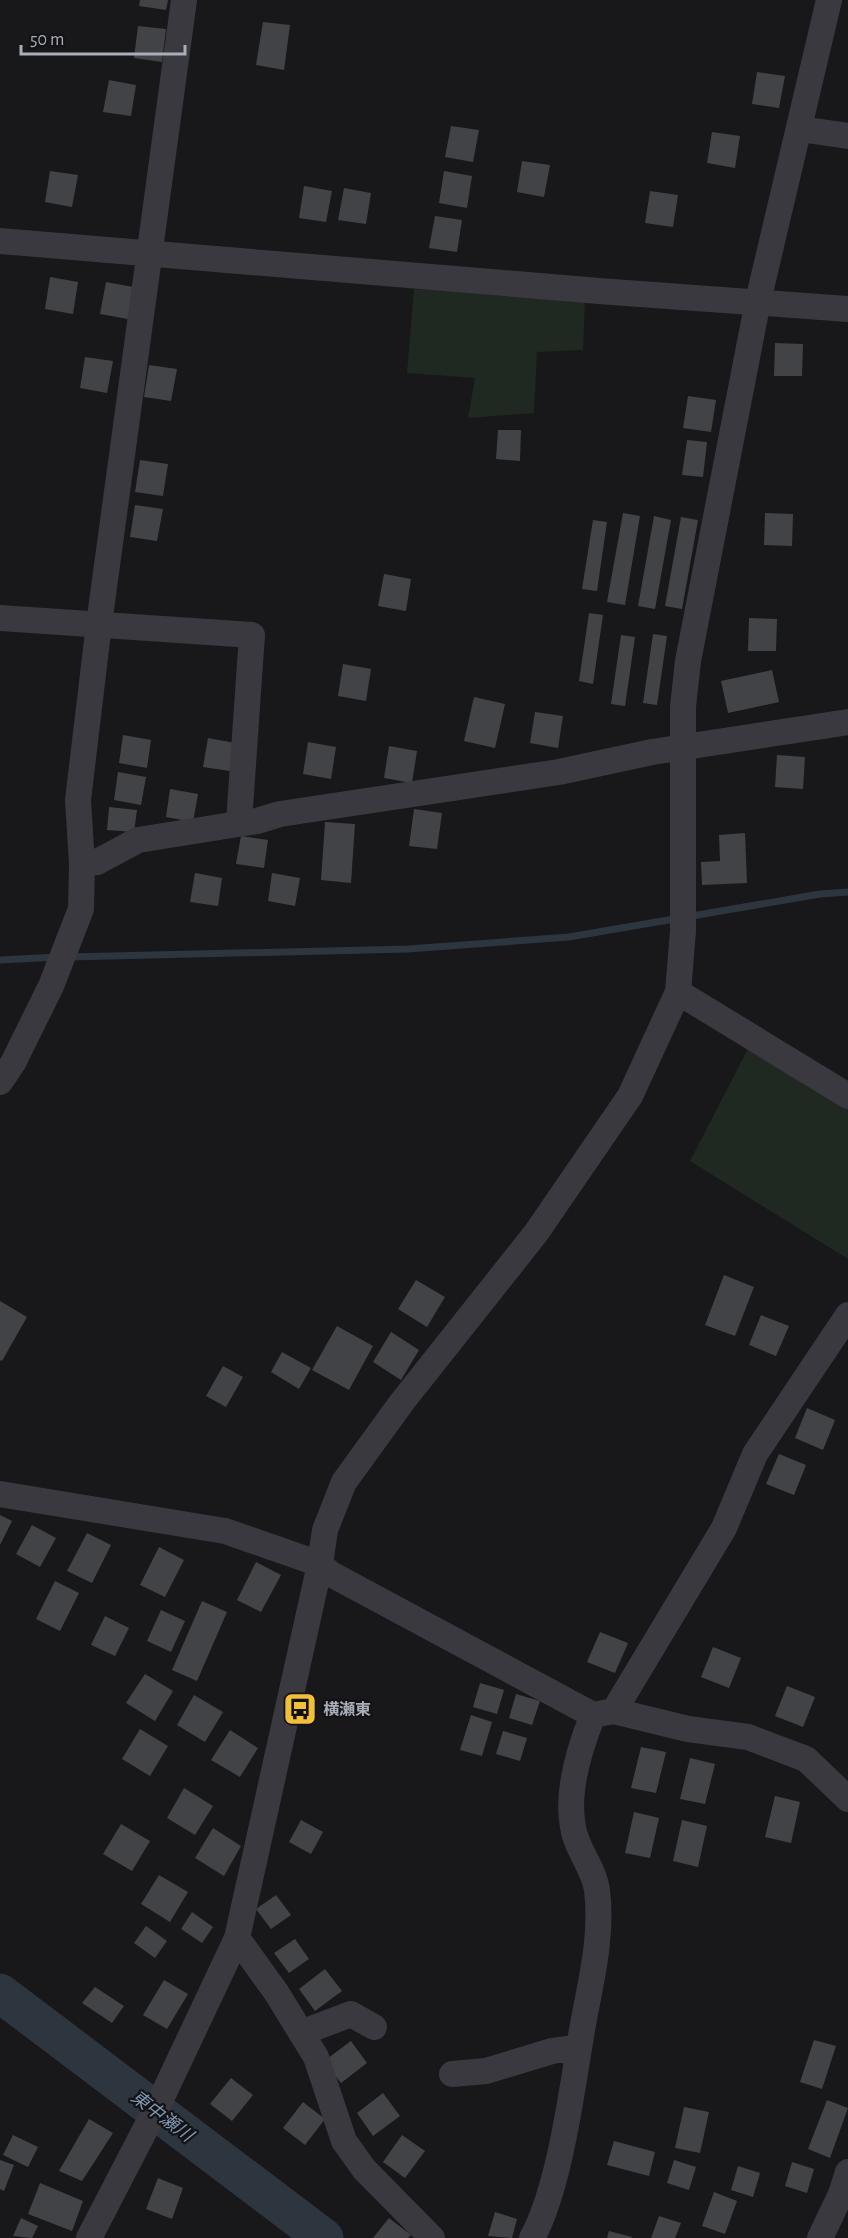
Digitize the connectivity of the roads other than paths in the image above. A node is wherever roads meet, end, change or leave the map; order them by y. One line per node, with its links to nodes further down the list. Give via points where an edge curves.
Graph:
1 (184, 0): 6 (street)
2 (828, 0): 3 (street)
3 (800, 129): 4 (street); 7 (street)
4 (848, 136)
5 (0, 241): 6 (street)
6 (151, 253): 7 (street); 10 (street)
7 (758, 301): 8 (street); 12 (street, via 688,661)
8 (848, 309)
9 (0, 618): 10 (street)
10 (99, 624): 13 (street, via 252,635); 14 (street, via 78,800)
11 (848, 722): 12 (street)
12 (684, 748): 13 (street, via 559,772); 15 (street, via 683,931)
13 (239, 822): 14 (street, via 138,840 97,862)
14 (82, 864): 16 (street, via 81,909 69,942 13,1063)
15 (678, 992): 17 (street); 20 (street, via 630,1096 536,1233 344,1482 325,1530)
16 (0, 1082)
17 (848, 1096)
18 (848, 1315): 21 (street, via 755,1454 724,1528)
19 (0, 1494): 20 (street, via 225,1531)
20 (320, 1564): 21 (street, via 332,1574); 23 (street)
21 (604, 1713): 22 (street, via 748,1737 806,1759); 26 (street, via 585,1735 572,1798 573,1827 597,1889 598,1936)
22 (848, 1799)
23 (237, 1938): 25 (street); 29 (street, via 157,2108)
24 (374, 2027): 25 (street, via 351,2014)
25 (301, 2033): 30 (street, via 316,2057 344,2141 364,2169)
26 (579, 2047): 27 (street, via 486,2071); 31 (street, via 549,2192)
27 (452, 2074)
28 (848, 2172): 32 (street)
29 (89, 2238)
30 (432, 2238)
31 (532, 2238)
32 (820, 2238)

